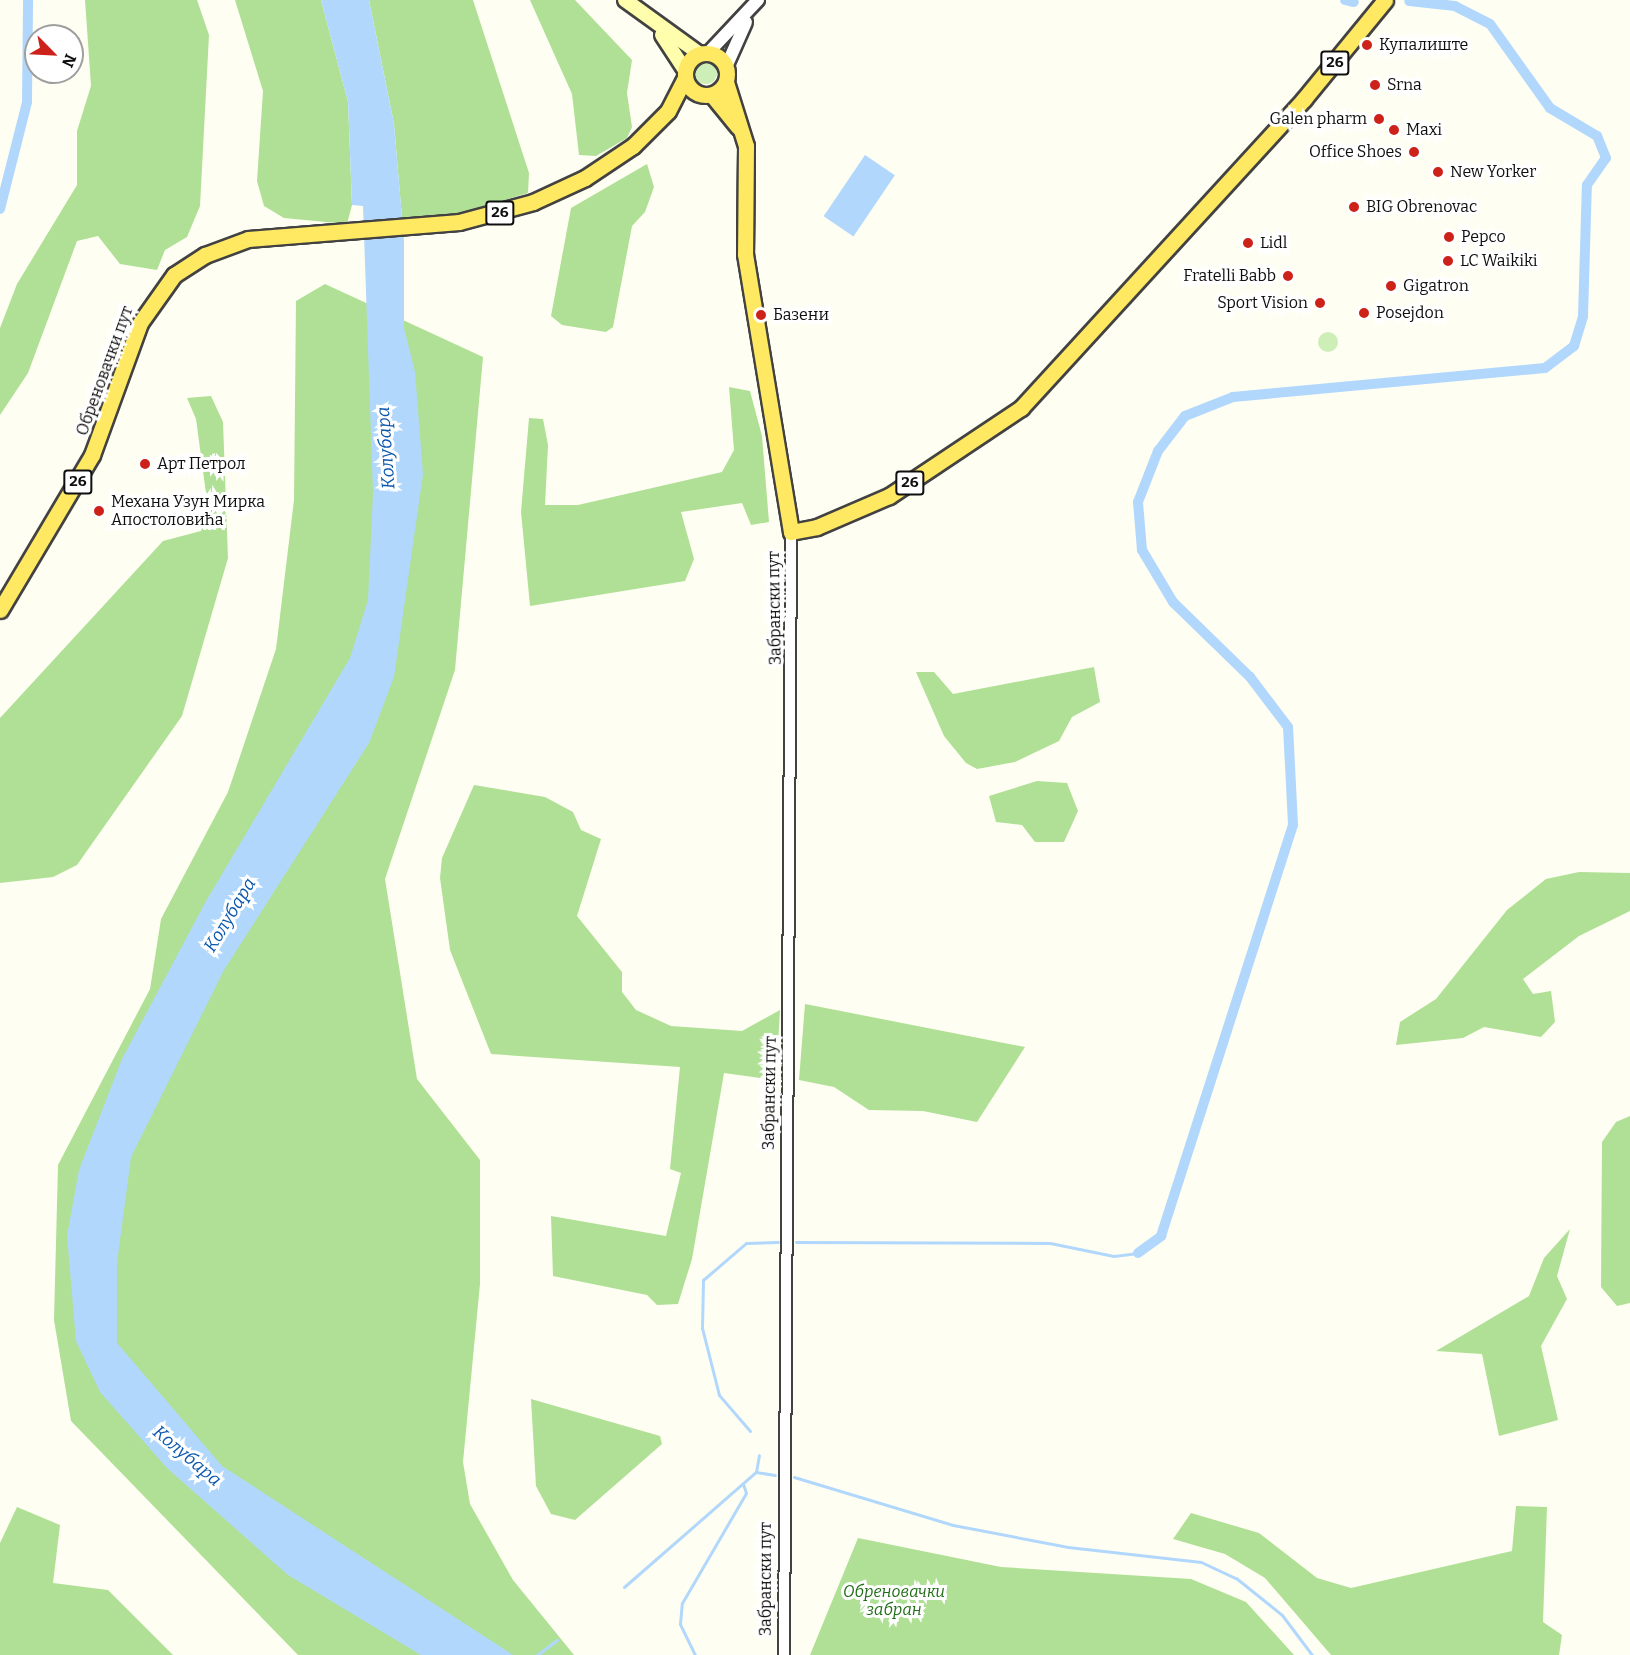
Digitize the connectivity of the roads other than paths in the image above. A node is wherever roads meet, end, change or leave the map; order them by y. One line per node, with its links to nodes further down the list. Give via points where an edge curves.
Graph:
1 (625, 0): 5 (main road)
2 (758, 0): 4 (street)
3 (1385, 0): 12 (main road, 26, via 1283,122 1021,408 889,496 817,527)
4 (749, 13): 6 (street); 8 (street)
5 (658, 28): 6 (main road); 7 (main road)
6 (704, 53): 7 (main road, 26); 8 (main road)
7 (685, 74): 9 (main road); 11 (main road, 26, via 670,107)
8 (726, 74): 9 (main road, 26); 10 (main road)
9 (706, 95): 10 (main road); 11 (main road, 26)
10 (742, 131): 12 (main road, via 745,254)
11 (647, 134): 13 (main road, Обреновачки пут / 26, via 597,171 548,196 496,214 441,224 276,235 211,252 158,292 136,332 99,442)
12 (791, 532): 14 (street, Забрански пут)
13 (0, 610)
14 (784, 1655)

